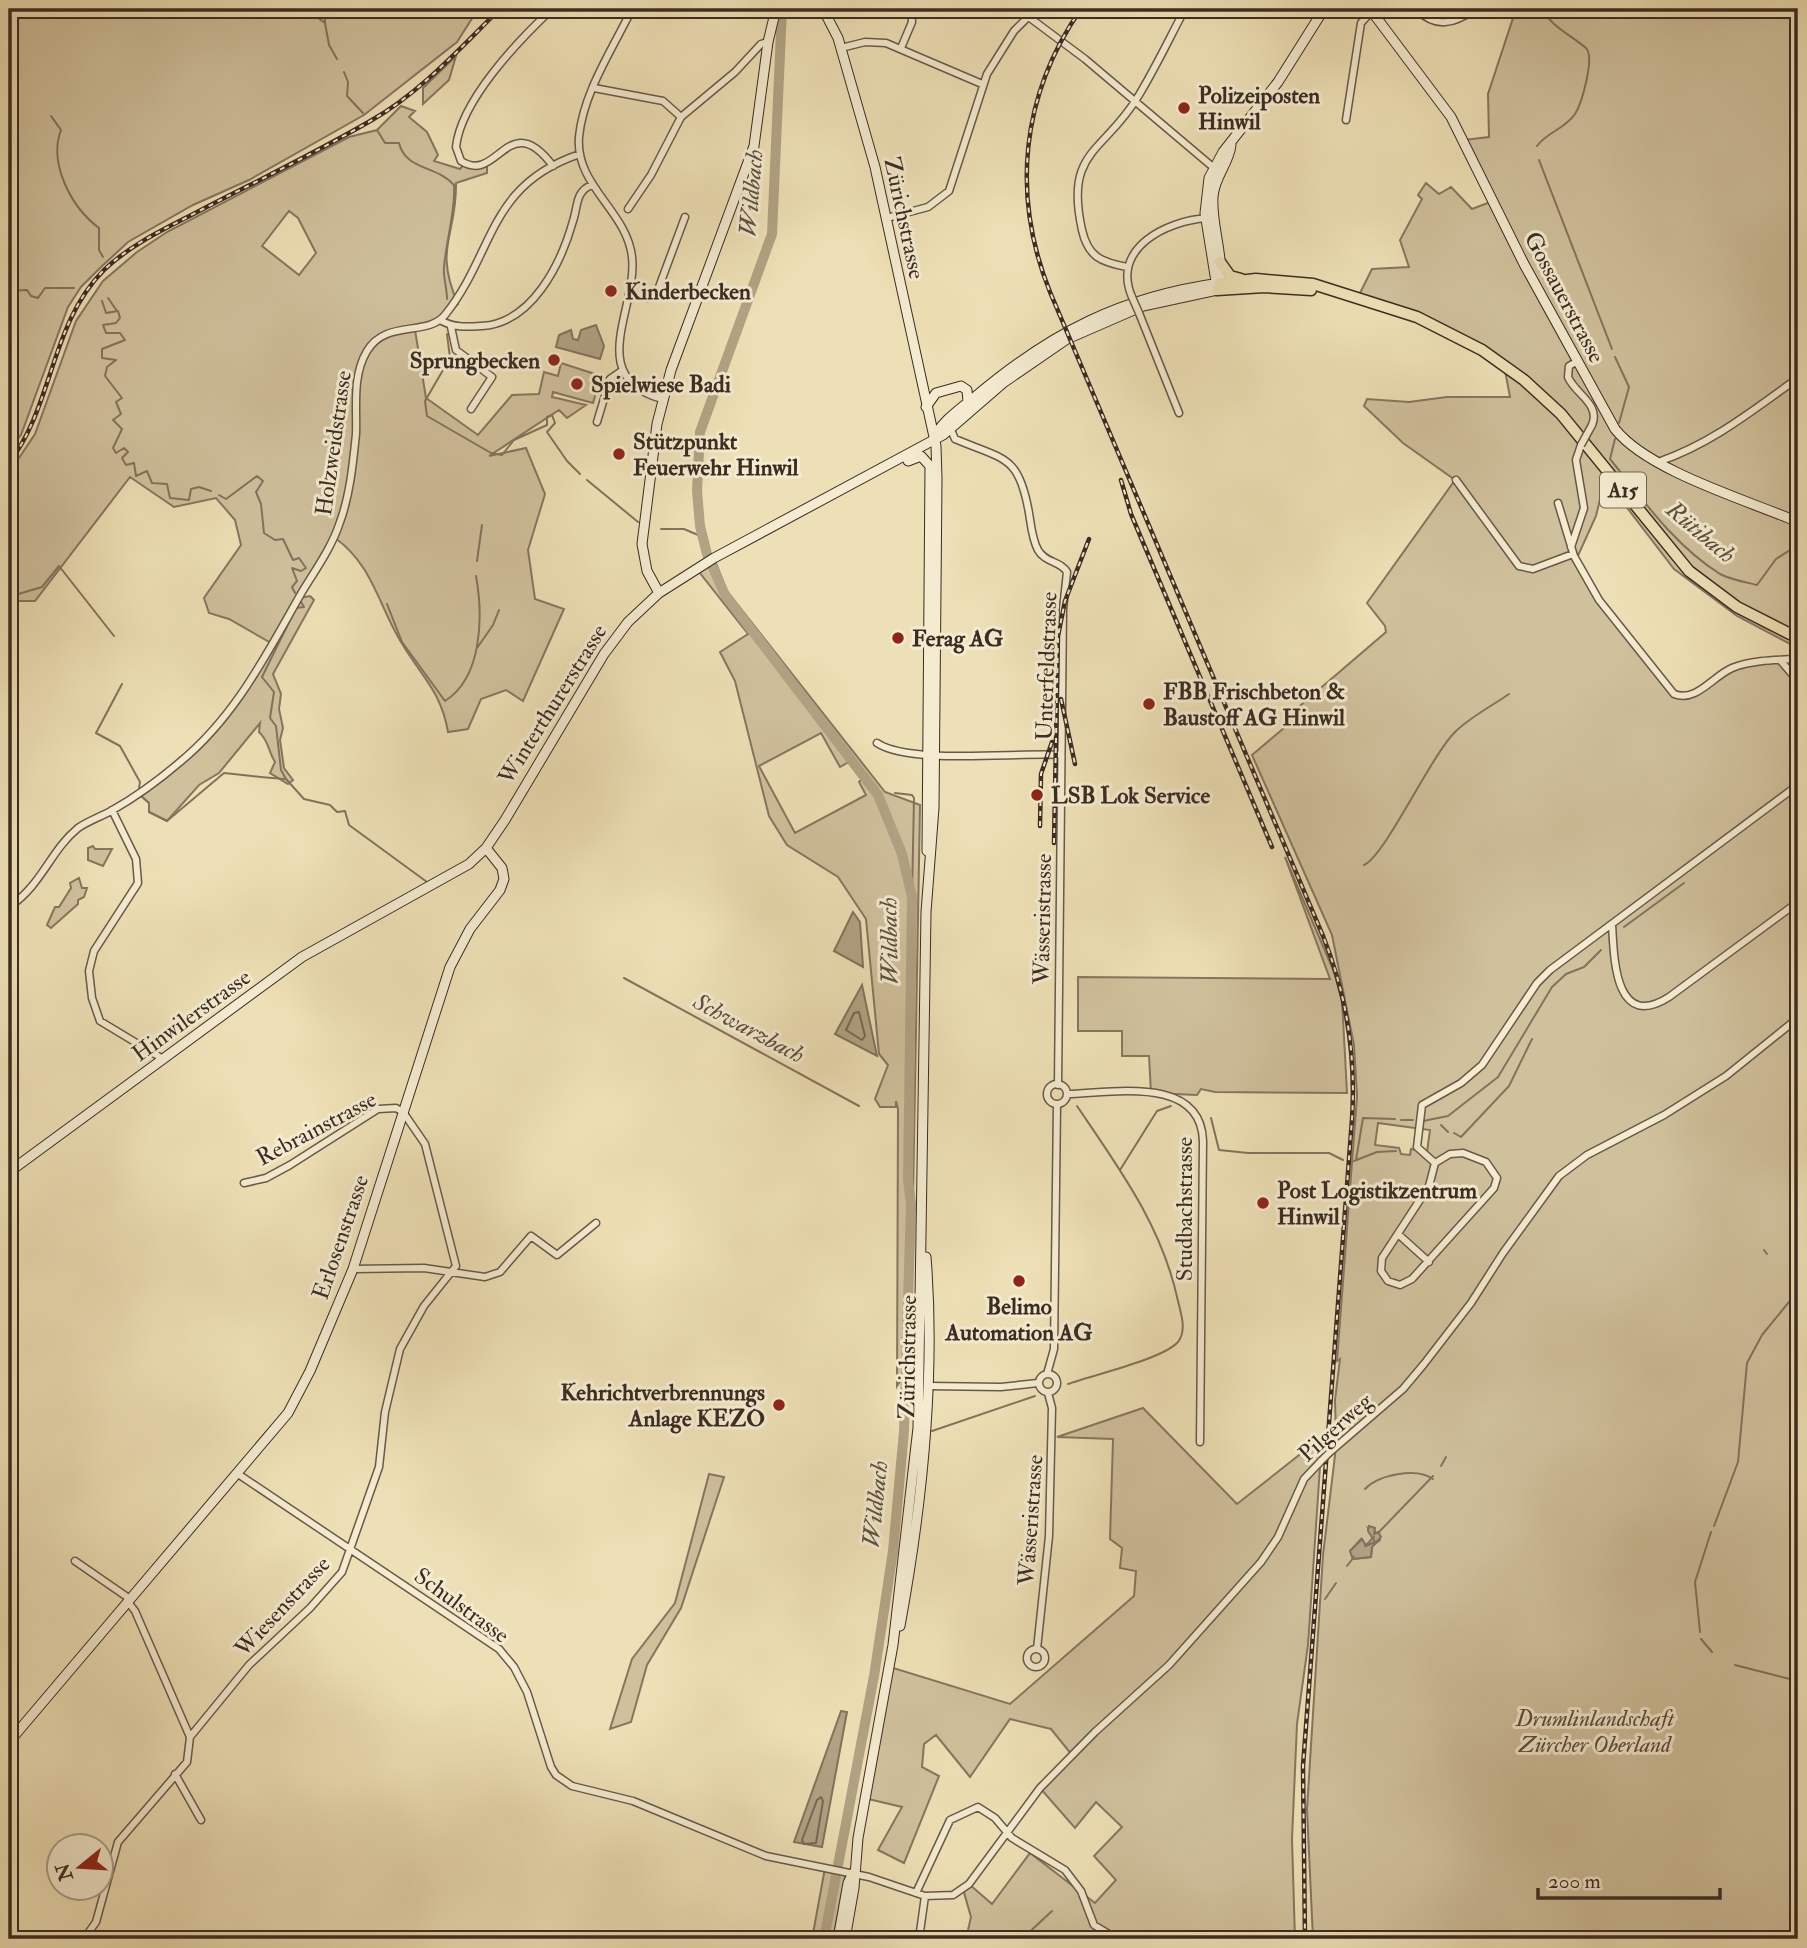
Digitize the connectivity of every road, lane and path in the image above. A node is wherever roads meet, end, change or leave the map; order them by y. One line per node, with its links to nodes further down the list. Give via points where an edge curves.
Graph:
1 (552, 9): 24 (street, via 490,77 467,116 456,147 461,161 475,165 514,143 526,142 539,148)
2 (632, 9): 18 (street)
3 (776, 9): 14 (main road)
4 (824, 9): 15 (main road, Zürichstrasse)
5 (911, 9): 16 (street, via 912,22)
6 (1018, 9): 13 (street)
7 (1036, 9): 13 (street)
8 (1185, 9): 19 (street)
9 (1324, 9): 22 (main road)
10 (1416, 9): 11 (street, via 1441,24)
11 (1475, 9)
12 (1371, 10): 21 (street, via 1361,23); 40 (main road, Gossauerstrasse, via 1451,117)
13 (1028, 16): 17 (street, via 1004,45); 19 (street)
14 (768, 42): 20 (street); 43 (main road, via 754,146)
15 (841, 48): 16 (street, via 870,41); 29 (main road, Zürichstrasse)
16 (901, 48): 17 (street)
17 (982, 84): 29 (street, via 949,191 930,206)
18 (594, 88): 20 (street, via 663,100); 23 (street, via 583,117)
19 (1135, 102): 25 (street); 32 (street, via 1084,163 1076,192 1089,252 1100,261)
20 (681, 117): 27 (street, via 652,175)
21 (1346, 120)
22 (1231, 145): 25 (main road); 30 (main road, via 1215,182)
23 (580, 154): 24 (street); 26 (street)
24 (553, 166): 38 (street, via 521,189 499,216 460,292)
25 (1214, 168): 30 (main road, via 1207,187)
26 (592, 185): 37 (street, via 629,243); 39 (street, via 578,196 565,245 545,284 529,303 498,324)
27 (628, 209)
28 (685, 217): 37 (street, via 656,295 647,298)
29 (887, 218): 46 (main road, Zürichstrasse)
30 (1209, 218): 31 (main road); 32 (street, via 1179,221 1157,232 1133,253)
31 (1215, 261): 33 (highway, via 1230,276); 34 (main road); 35 (main road, via 1205,277)
32 (1127, 267): 47 (street, bridge, via 1132,297)
33 (1244, 279): 34 (highway, A15); 36 (highway, A15, via 1292,281)
34 (1218, 285): 35 (main road, Winterthurerstrasse); 36 (highway, A15); 49 (main road, Winterthurerstrasse, via 1143,306 1067,339 1003,383)
35 (1189, 286): 44 (main road, Winterthurerstrasse, via 1141,298 1074,327)
36 (1328, 290): 60 (highway, A15, via 1426,320 1504,365 1577,432 1689,571 1737,607)
37 (630, 293): 41 (street, via 619,332)
38 (440, 320): 39 (street); 68 (street, Holzweidstrasse, via 384,335 365,355 357,382 355,438 338,529 243,695 194,751)
39 (451, 327): 45 (street, via 456,350 492,377)
40 (1578, 361): 51 (main road, Gossauerstrasse, via 1628,445); 58 (street, bridge, via 1569,366 1568,377 1595,415 1576,460 1584,508)
41 (623, 370): 43 (street, via 639,389); 48 (street, via 610,379)
42 (1798, 379): 51 (street, via 1723,433)
43 (662, 399): 59 (main road, via 642,544 647,571)
44 (968, 402): 46 (main road, via 941,418); 46 (main road, via 967,390 959,386 932,396); 50 (main road, Winterthurerstrasse)
45 (471, 409)
46 (926, 409): 50 (main road, Zürichstrasse)
47 (1179, 413)
48 (597, 422)
49 (950, 430): 50 (main road, Winterthurerstrasse); 54 (main road, via 940,454); 66 (street, Unterfeldstrasse, via 955,439 1003,458 1017,470 1037,549 1068,572 1063,609)
50 (933, 440): 52 (main road, Zürichstrasse); 53 (main road, Winterthurerstrasse); 54 (main road, Zürichstrasse)
51 (1658, 462): 57 (main road, Gossauerstrasse)
52 (930, 466): 53 (main road, via 919,456); 65 (main road, Zürichstrasse)
53 (880, 470): 59 (main road, Winterthurerstrasse, via 702,564)
54 (937, 479): 65 (main road, Zürichstrasse)
55 (1455, 480): 58 (street, via 1514,561 1528,569)
56 (1558, 503): 58 (street)
57 (1798, 522)
58 (1572, 551): 62 (street, via 1606,610 1676,695 1692,695 1737,666)
59 (659, 593): 69 (main road, Winterthurerstrasse, via 628,622 604,654)
60 (1798, 638)
61 (1798, 659): 62 (street)
62 (1780, 660): 63 (street)
63 (1798, 681)
64 (877, 743): 65 (street, via 892,751)
65 (930, 754): 66 (street); 90 (main road, Zürichstrasse, via 934,808 928,859)
66 (1061, 755): 76 (street, Wässeristrasse)
67 (1798, 785): 73 (street)
68 (112, 810): 72 (street, Holzweidstrasse, via 71,835 38,882); 75 (street, via 134,855 138,883 90,961 92,998 100,1021)
69 (486, 848): 70 (main road, Winterthurerstrasse, via 454,874); 79 (main road, Erlosenstrasse, via 502,868 504,879 450,967)
70 (404, 901): 75 (main road, Hinwilerstrasse, via 302,957)
71 (1798, 902): 73 (street, via 1669,997 1649,1004 1632,1001 1619,986)
72 (9, 907)
73 (1612, 925): 80 (street, via 1541,978 1477,1069 1422,1105 1416,1147)
74 (1798, 1018): 103 (street, Pilgerweg, bridge, via 1726,1076 1563,1172 1471,1303 1403,1389 1304,1479 1278,1537 1254,1570 1169,1665 1048,1780)
75 (163, 1059): 81 (main road, Hinwilerstrasse)
76 (1058, 1085): 77 (street); 78 (street, via 1048,1094)
77 (1067, 1094): 78 (street); 92 (street, Studbachstrasse, via 1166,1094 1187,1104 1199,1121 1203,1141)
78 (1057, 1104): 88 (street, via 1054,1349)
79 (404, 1112): 82 (street, Rebrainstrasse, via 378,1109 290,1166); 86 (main road, Erlosenstrasse); 87 (street, via 425,1144 456,1257)
80 (1435, 1163): 84 (street, via 1429,1185); 85 (street, via 1453,1153 1471,1155 1491,1166 1497,1181)
81 (9, 1172)
82 (244, 1183)
83 (596, 1223): 87 (street, via 557,1255 531,1236 500,1272 485,1277)
84 (1398, 1234): 85 (street); 85 (street, via 1381,1262 1382,1275 1388,1281 1404,1284)
85 (1429, 1262)
86 (353, 1269): 87 (street); 93 (main road, Erlosenstrasse, via 288,1413)
87 (453, 1270): 94 (street, Wiesenstrasse, via 424,1306 400,1349 385,1412 379,1467)
88 (1047, 1374): 89 (street); 91 (street, via 1057,1384)
89 (1038, 1383): 90 (street); 91 (street)
90 (924, 1385): 97 (main road, Zürichstrasse); 97 (main road, Zürichstrasse, via 923,1462 902,1615)
91 (1048, 1393): 98 (street, Wässeristrasse, via 1052,1408 1049,1536)
92 (1200, 1441)
93 (238, 1474): 94 (street, Schulstrasse); 96 (main road, Erlosenstrasse)
94 (349, 1547): 99 (street, Wiesenstrasse, via 342,1572 249,1665); 104 (street, Schulstrasse, via 499,1650 527,1692 551,1767 563,1782 633,1801 766,1856)
95 (75, 1561): 96 (street)
96 (129, 1601): 99 (street); 100 (main road, Erlosenstrasse)
97 (893, 1645): 104 (main road, Zürichstrasse)
98 (1037, 1649)
99 (190, 1737): 101 (street, Wiesenstrasse, via 187,1762)
100 (9, 1742)
101 (175, 1774): 102 (street); 109 (street, Wiesenstrasse, via 118,1843 96,1922)
102 (201, 1820)
103 (1008, 1832): 105 (street, via 978,1807 950,1820); 106 (street, Pilgerweg, via 963,1889 941,1898); 113 (street, via 1065,1870 1081,1891 1094,1924)
104 (853, 1873): 105 (street, Pilgerweg); 110 (main road, Zürichstrasse); 111 (main road, Zürichstrasse)
105 (916, 1893): 106 (street, Pilgerweg)
106 (925, 1896): 112 (street)
107 (9, 1934): 108 (street)
108 (17, 1939)
109 (84, 1939)
110 (838, 1939)
111 (845, 1939)
112 (919, 1939)
113 (1117, 1939)

